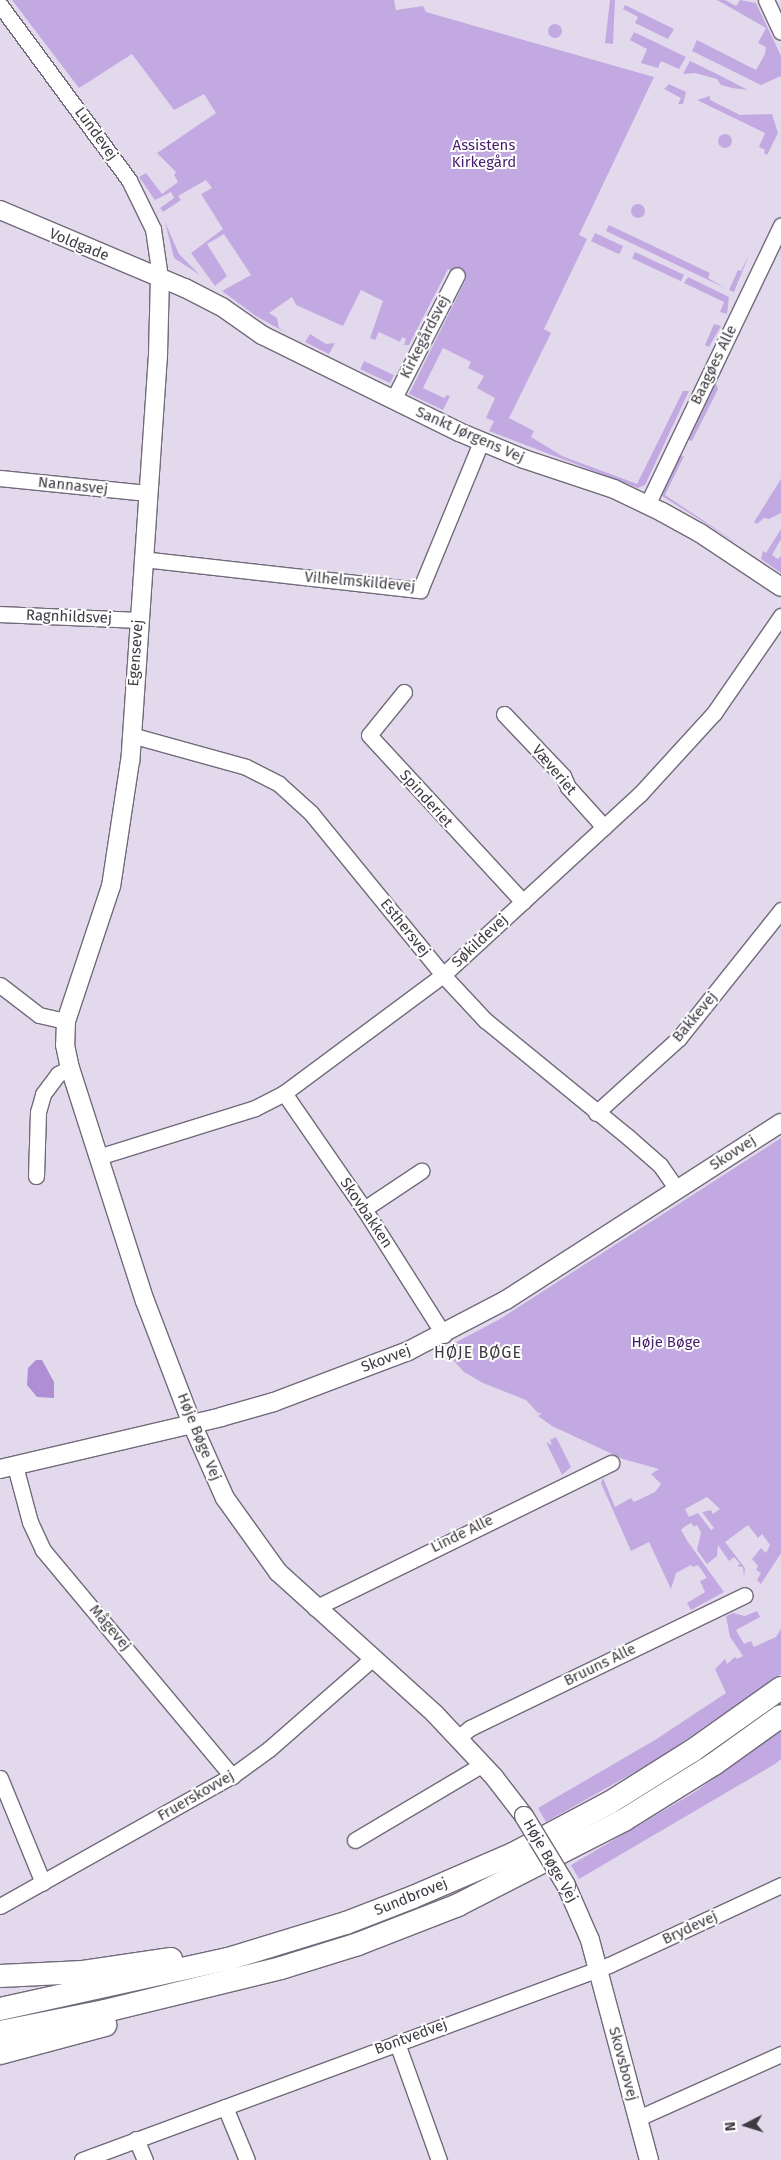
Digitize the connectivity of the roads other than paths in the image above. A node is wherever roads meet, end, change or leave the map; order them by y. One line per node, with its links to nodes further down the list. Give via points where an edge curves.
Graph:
1 (766, 0): 3 (street)
2 (0, 5): 7 (street, Lundevej, via 132,184 155,236)
3 (781, 32)
4 (0, 210): 7 (street, Voldgade, via 68,242)
5 (781, 226): 12 (street, Baagøes Alle)
6 (457, 275): 8 (street, Kirkegårdsvej)
7 (160, 277): 8 (street, Sankt Jørgens Vej, via 222,307 262,336); 11 (street, Egensevej, via 158,355)
8 (392, 400): 9 (street, Sankt Jørgens Vej)
9 (481, 442): 12 (street, Sankt Jørgens Vej, via 592,481); 13 (street, Vilhelmskildevej, via 420,590)
10 (0, 478): 11 (street, Nannasvej)
11 (147, 493): 13 (street, Egensevej)
12 (647, 505): 14 (street, Sankt Jørgens Vej, via 700,533)
13 (142, 560): 17 (street, Egensevej)
14 (781, 587)
15 (0, 614): 17 (street, Ragnhildsvej)
16 (781, 616): 21 (street, Søkildevej, via 714,713 640,794)
17 (138, 620): 20 (street, Egensevej)
18 (404, 692): 22 (street, Spinderiet, via 369,736)
19 (504, 714): 21 (street, Væveriet, via 563,776 568,787)
20 (131, 735): 24 (street, Esthersvej, via 246,767 280,784 311,813); 26 (street, Egensevej, via 121,835 111,886)
21 (604, 827): 22 (street, Søkildevej)
22 (523, 902): 24 (street, Søkildevej)
23 (781, 910): 29 (street, Bakkevej, via 679,1038)
24 (443, 975): 28 (street, Søkildevej); 29 (street, Esthersvej, via 485,1020)
25 (0, 985): 26 (street, via 39,1015)
26 (66, 1022): 27 (street, Høje Bøge Vej, via 65,1045)
27 (70, 1068): 31 (street, Høje Bøge Vej); 33 (street, via 58,1074 44,1094 38,1112)
28 (284, 1092): 31 (street, Søkildevej, via 255,1108); 35 (street, Skovbakken)
29 (596, 1113): 34 (street, Esthersvej, via 660,1165)
30 (781, 1123): 34 (street, Skovvej)
31 (98, 1157): 37 (street, Høje Bøge Vej, via 145,1301)
32 (421, 1171): 35 (street)
33 (36, 1176)
34 (678, 1189): 36 (street, Skovvej, via 506,1300)
35 (364, 1209): 36 (street, Skovbakken)
36 (444, 1335): 37 (street, Skovvej, via 274,1402)
37 (192, 1424): 39 (street, Skovvej); 41 (street, Høje Bøge Vej, via 238,1519 278,1572)
38 (610, 1463): 41 (street, Linde Alle)
39 (8, 1468): 47 (street, Mågevej, via 43,1550)
40 (744, 1596): 45 (street, Bruuns Alle, via 479,1723)
41 (315, 1608): 42 (street, Høje Bøge Vej)
42 (373, 1658): 45 (street, Høje Bøge Vej); 47 (street, Fruerskovvej)
43 (781, 1688): 50 (main road, Sundbrovej, via 650,1778)
44 (781, 1716): 54 (main road, Sundbrovej, via 698,1775 584,1842 475,1897)
45 (458, 1738): 46 (street, Høje Bøge Vej)
46 (483, 1764): 49 (street); 55 (street, Høje Bøge Vej, bridge, via 524,1816 566,1885 582,1918)
47 (232, 1776): 51 (street, Fruerskovvej)
48 (0, 1778): 51 (street)
49 (354, 1840)
50 (513, 1854): 56 (main road, via 297,1928 204,1952 83,1972); 57 (main road, Sundbrovej, via 381,1910 265,1948 137,1981)
51 (43, 1883): 53 (street, Fruerskovvej)
52 (781, 1885): 55 (street, Brydevej)
53 (0, 1906)
54 (358, 1944): 58 (main road, Sundbrovej, via 178,1995); 60 (main road, via 267,1981)
55 (597, 1968): 59 (street, Bontvedvej); 63 (street, Skovsbovej)
56 (0, 1976)
57 (0, 2009)
58 (0, 2032)
59 (397, 2043): 62 (street, Bontvedvej); 68 (street)
60 (0, 2053)
61 (781, 2054): 63 (street)
62 (225, 2107): 64 (street, Bontvedvej); 67 (street)
63 (638, 2118): 69 (street, Skovsbovej)
64 (136, 2139): 65 (street, Bontvedvej); 66 (street)
65 (82, 2160)
66 (145, 2160)
67 (247, 2160)
68 (439, 2160)
69 (649, 2160)

